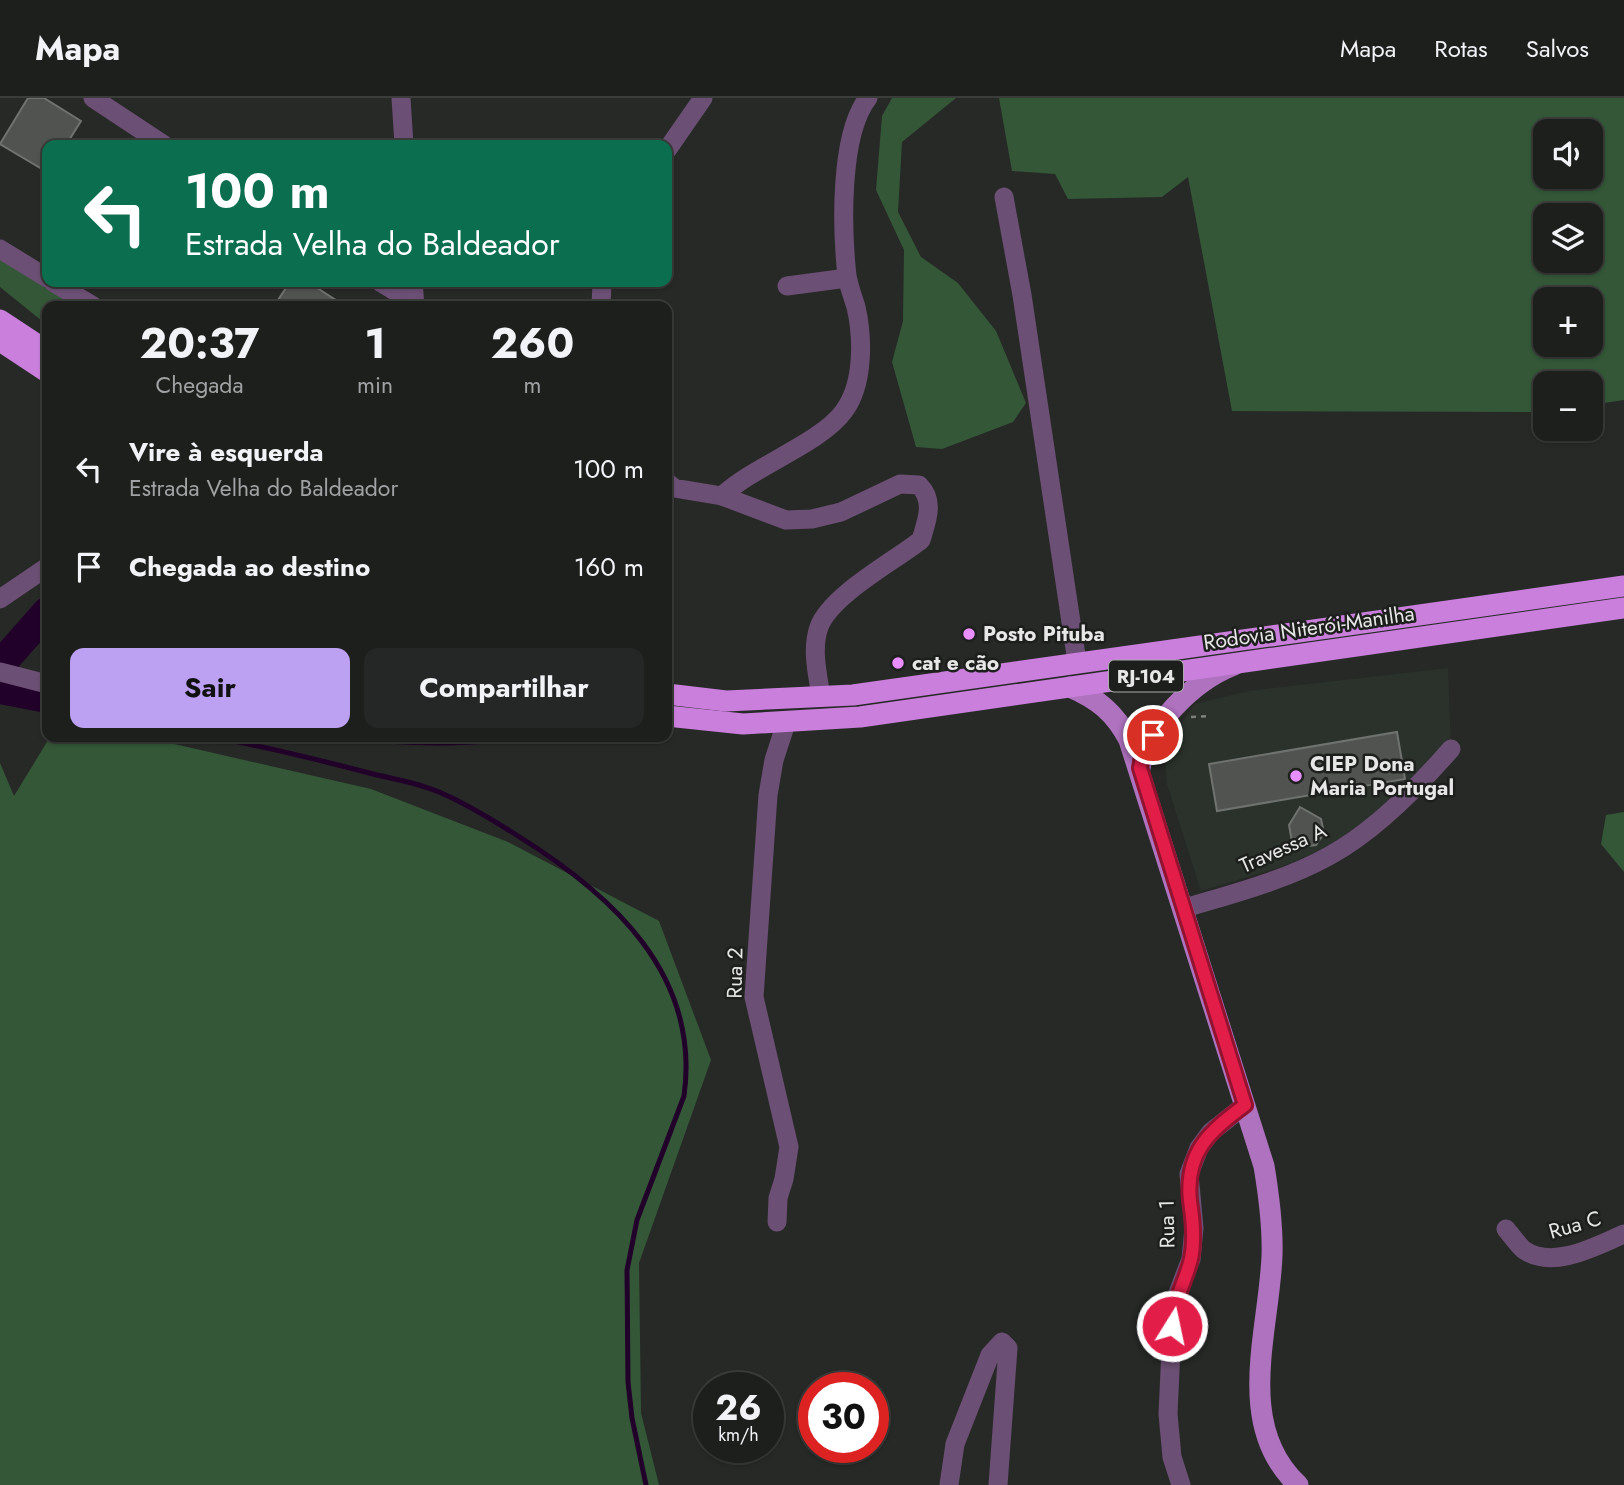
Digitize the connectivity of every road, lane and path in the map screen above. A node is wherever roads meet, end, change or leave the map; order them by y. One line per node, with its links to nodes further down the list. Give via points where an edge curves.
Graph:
1 (93, 98): 6 (street)
2 (419, 98): 5 (street)
3 (703, 98): 8 (street)
4 (868, 98): 12 (street, via 860,107 850,143 845,202)
5 (402, 104): 7 (street)
6 (156, 140)
7 (404, 140)
8 (672, 143)
9 (1003, 197): 29 (street)
10 (0, 249): 11 (street)
11 (42, 275)
12 (847, 278): 13 (street); 23 (street, via 860,346 856,383 844,411 809,441 758,468)
13 (787, 286)
14 (61, 287): 16 (street)
15 (388, 287): 17 (street)
16 (85, 301)
17 (409, 301)
18 (0, 320): 20 (highway)
19 (1, 343): 21 (highway)
20 (42, 348)
21 (42, 369)
22 (672, 486): 23 (street)
23 (722, 496): 34 (street, via 786,520 841,512 900,484 919,485 926,492 930,501 921,540 840,599 820,626 815,648)
24 (42, 570): 26 (street)
25 (1624, 586): 29 (highway, Rodovia Niterói-Manilha / RJ-104)
26 (0, 599)
27 (1624, 608): 28 (highway, Rodovia Niterói-Manilha / RJ-104)
28 (1243, 661): 32 (highway, Rodovia Niterói-Manilha / RJ-104); 38 (main road, via 1220,671 1183,700 1153,735)
29 (1077, 662): 34 (highway, Rodovia Niterói-Manilha / RJ-104)
30 (5, 675): 31 (street)
31 (42, 683)
32 (1070, 687): 36 (highway, Rodovia Niterói-Manilha / RJ-104); 38 (main road, via 1093,697 1120,723)
33 (672, 695): 34 (highway, Rodovia Niterói-Manilha / RJ-104, via 726,701)
34 (821, 697)
35 (672, 717): 36 (highway, Rodovia Niterói-Manilha / RJ-104)
36 (786, 723): 41 (street, Rua 2, via 768,795 754,997 789,1147)
37 (1451, 749): 39 (street, Travessa A, via 1374,824 1330,855 1251,888)
38 (1140, 768): 39 (main road)
39 (1182, 909): 40 (main road)
40 (1245, 1105): 46 (street, Rua 1, via 1210,1132 1189,1174 1194,1228 1191,1259 1173,1306 1168,1415 1172,1457); 47 (main road, via 1270,1203 1272,1255 1259,1385 1261,1419 1271,1451)
41 (777, 1222)
42 (1506, 1229): 43 (street, Rua C, via 1525,1250 1558,1258)
43 (1624, 1234)
44 (949, 1485): 45 (street, via 956,1444 990,1355 1002,1342 1008,1348)
45 (998, 1485)
46 (1181, 1485)
47 (1298, 1485)

